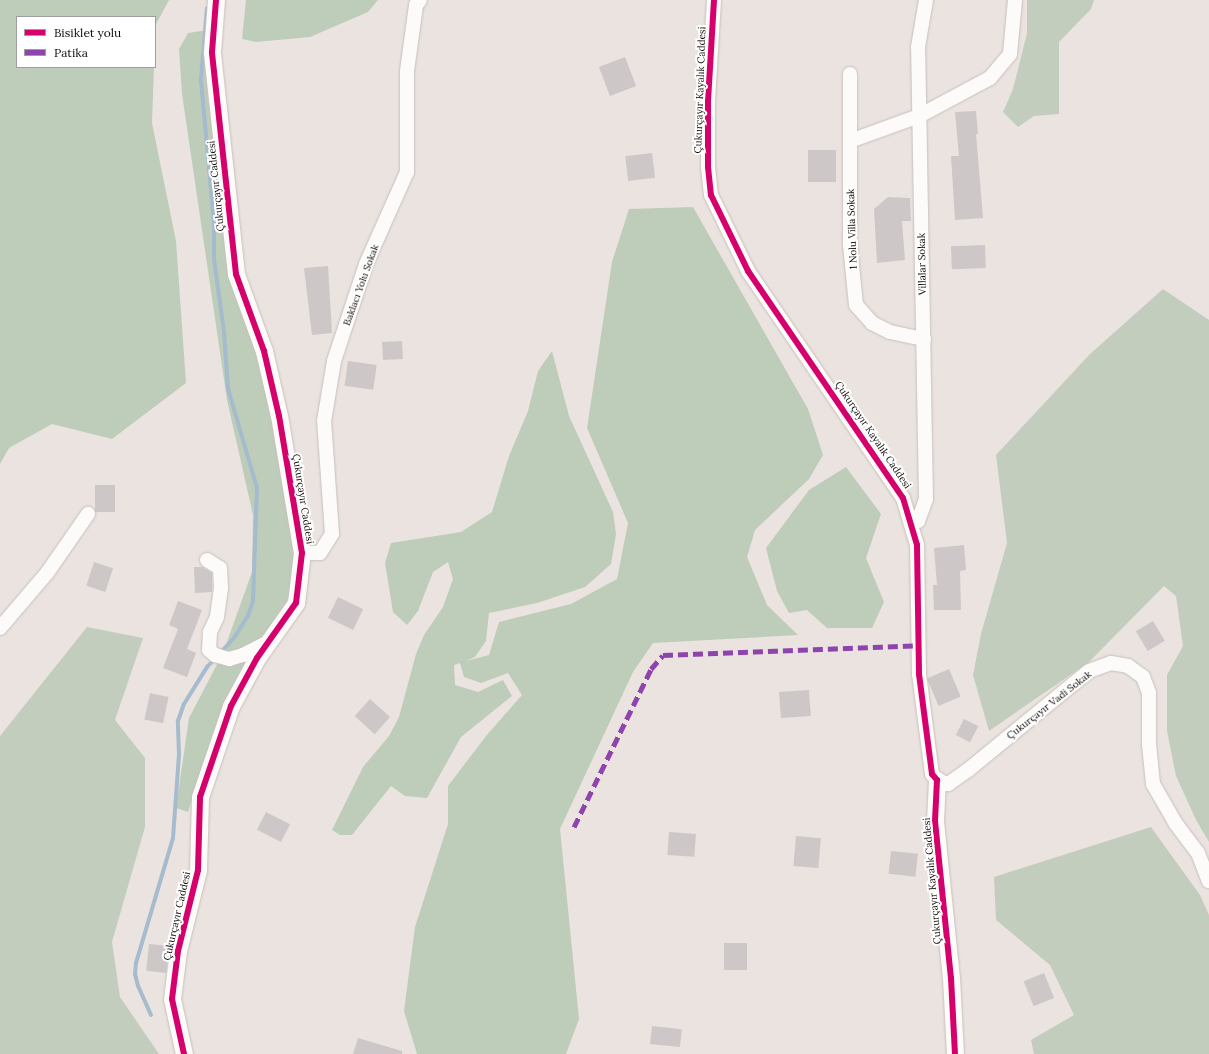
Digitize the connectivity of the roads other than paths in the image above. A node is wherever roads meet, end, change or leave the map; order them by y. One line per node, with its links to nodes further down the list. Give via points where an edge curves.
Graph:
1 (216, 0): 12 (street, Çukurçayır Caddesi, via 212,52 236,274 264,351 279,416)
2 (420, 0): 12 (street, Baklacı Yolu Sokak, via 416,5 407,71 407,172 366,264 333,368 324,421 332,534 320,553)
3 (714, 0): 11 (street, Çukurçayır Kayalık Caddesi, via 708,101 708,167 711,196 748,270 903,498)
4 (926, 0): 7 (street, Villalar Sokak, via 918,47)
5 (1015, 0): 7 (street, via 1010,54 990,78)
6 (850, 74): 8 (street, 1 Nolu Villa Sokak)
7 (919, 116): 8 (street); 9 (street, Villalar Sokak)
8 (850, 141): 9 (street, 1 Nolu Villa Sokak, via 850,245 856,305 872,323 890,332)
9 (924, 339): 11 (street, Villalar Sokak, via 926,499 918,521)
10 (88, 514): 14 (street, via 47,573)
11 (911, 521): 16 (street, Çukurçayır Kayalık Caddesi, via 917,552 919,674 932,774)
12 (302, 553): 15 (street, Çukurçayır Caddesi, via 296,603)
13 (208, 560): 15 (street, via 220,568 221,588 217,617 210,632 209,650 215,655 229,659 243,655)
14 (0, 628)
15 (269, 641): 18 (street, Çukurçayır Caddesi, via 231,706 200,797 198,870 178,950 172,999)
16 (937, 780): 17 (street, Çukurçayır Vadi Sokak, via 948,784 968,770 1089,671 1110,663 1128,666 1143,677 1149,692 1149,744 1153,784 1176,824 1198,853); 19 (street, Çukurçayır Kayalık Caddesi, via 935,821)
17 (1209, 881)
18 (184, 1054)
19 (956, 1054)

